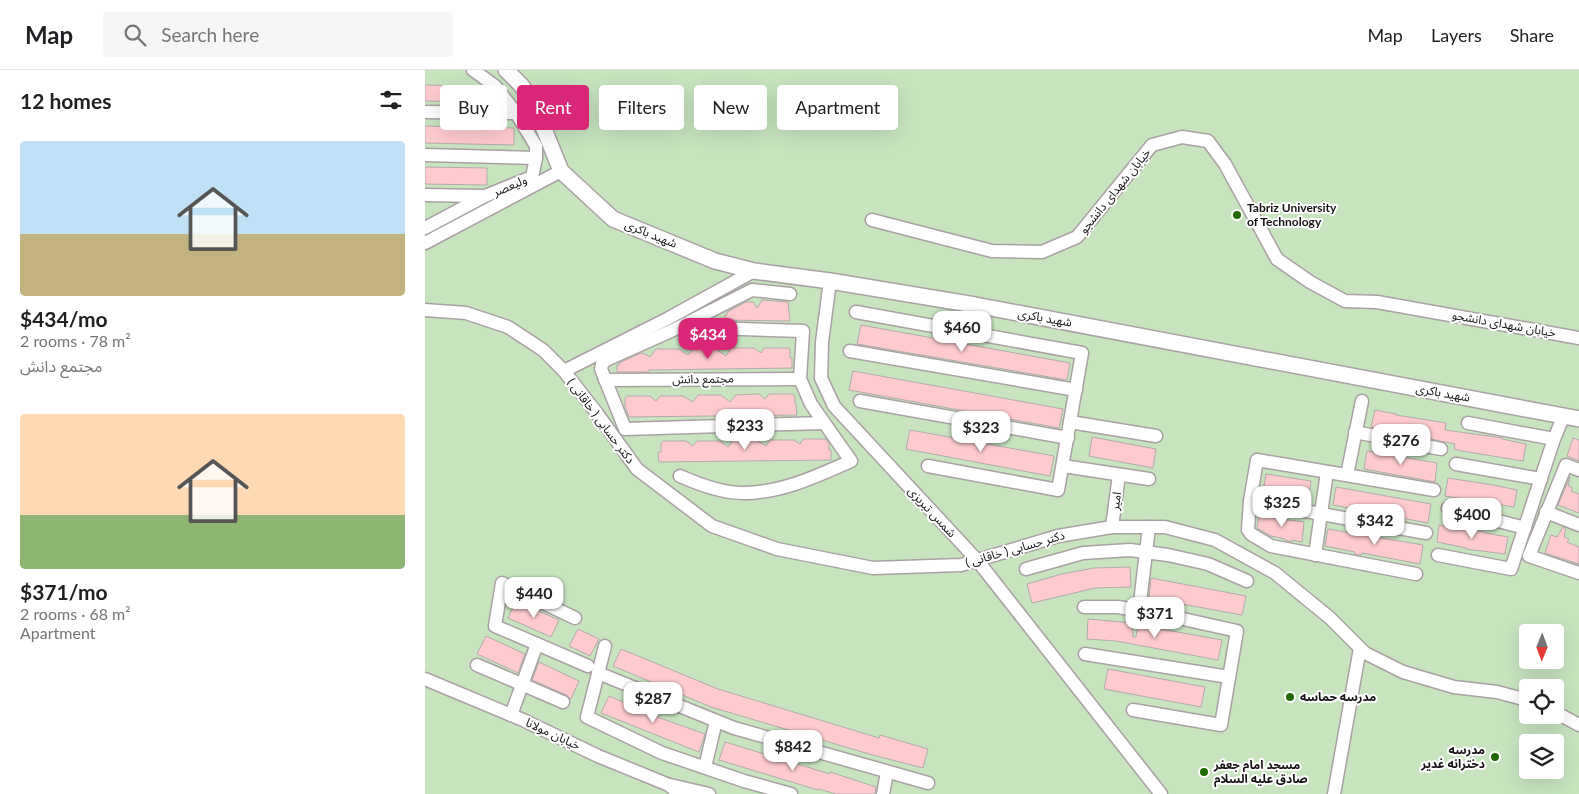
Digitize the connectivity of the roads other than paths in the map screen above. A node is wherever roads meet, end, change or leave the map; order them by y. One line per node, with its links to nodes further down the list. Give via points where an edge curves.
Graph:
1 (473, 70): 4 (street, via 495,86)
2 (506, 70): 7 (main road, شهید باکری, via 522,86 538,114)
3 (425, 112): 4 (street)
4 (516, 113): 6 (street, via 536,146)
5 (425, 155): 6 (street)
6 (536, 158): 9 (street, ولیعصر, via 532,177)
7 (561, 171): 12 (street); 13 (main road, شهید باکری, via 613,218 715,261)
8 (425, 195): 9 (street)
9 (485, 196): 11 (street, ولیعصر)
10 (873, 220): 19 (street, خیابان شهدای دانشجو, via 992,251 1042,252 1077,237 1152,145 1182,137 1208,141 1225,164 1277,259 1310,282 1345,300 1377,302)
11 (425, 228)
12 (425, 244)
13 (754, 271): 14 (main road, شهید باکری); 18 (street)
14 (830, 281): 27 (main road, شهید باکری); 61 (street, شمس تبریزی, via 821,378 834,406)
15 (790, 294): 18 (street, via 752,290)
16 (425, 310): 21 (street, دکتر حسابی ( خاقانی ), via 466,313 508,327 543,350)
17 (855, 312): 24 (street, via 1082,353)
18 (672, 326): 21 (street); 22 (street, via 803,332); 23 (street, via 606,360 601,369)
19 (1579, 338)
20 (850, 351): 24 (street)
21 (564, 371): 61 (street, دکتر حسابی ( خاقانی ), via 637,469 712,526 777,549 873,568 961,564)
22 (800, 379): 23 (street, مجتمع دانش); 29 (street)
23 (605, 380): 29 (street, via 625,429)
24 (1076, 390): 28 (street)
25 (860, 400): 33 (street)
26 (1363, 401): 31 (street)
27 (1572, 417): 34 (street)
28 (1070, 422): 32 (street); 33 (street)
29 (823, 423): 43 (street, via 851,461 813,478 777,489 743,493 703,486)
30 (1468, 423): 34 (street)
31 (1355, 432): 35 (street); 42 (street)
32 (1156, 436)
33 (1067, 438): 38 (street)
34 (1554, 439): 45 (street)
35 (1441, 449)
36 (1456, 464): 45 (street)
37 (928, 466): 38 (street, via 1059,490)
38 (1063, 466): 41 (street)
39 (1579, 470): 49 (street, via 1567,465)
40 (1327, 472): 42 (street); 47 (street, via 1257,460); 50 (street)
41 (1119, 475): 44 (street); 52 (street, امیر)
42 (1347, 475): 46 (street)
43 (680, 476)
44 (1149, 479)
45 (1541, 479): 54 (street)
46 (1434, 490)
47 (1250, 501): 50 (street); 56 (street, via 1248,530)
48 (1448, 508): 54 (street)
49 (1546, 512): 51 (street); 63 (street, via 1529,556)
50 (1320, 514): 55 (street); 59 (street)
51 (1579, 525)
52 (1112, 527): 53 (street, دکتر حسابی ( خاقانی )); 61 (street, دکتر حسابی ( خاقانی ), via 1058,536)
53 (1149, 527): 57 (street); 58 (street, دکتر حسابی ( خاقانی ), via 1165,527 1215,540)
54 (1525, 528): 60 (street, via 1511,570)
55 (1426, 533)
56 (1251, 534): 58 (street); 59 (street, via 1271,546)
57 (1146, 552): 62 (street, via 1083,553); 65 (street, via 1208,564); 67 (street)
58 (1242, 555): 71 (street, دکتر حسابی ( خاقانی ), via 1275,573 1330,618)
59 (1315, 555): 64 (street)
60 (1438, 555)
61 (977, 560): 93 (street, شمس تبریزی)
62 (1026, 569)
63 (1579, 573)
64 (1416, 574)
65 (1247, 581)
66 (1084, 607): 67 (street)
67 (1139, 611): 75 (street, via 1237,631)
68 (575, 618): 69 (street, via 502,583 495,626)
69 (537, 644): 74 (street); 77 (street)
70 (605, 646): 74 (street)
71 (1360, 648): 78 (street, دکتر حسابی ( خاقانی ), via 1403,672 1454,687); 94 (street)
72 (1085, 654): 75 (street)
73 (477, 665): 77 (street)
74 (593, 670): 83 (street); 85 (street, via 587,717 662,753)
75 (1229, 677): 80 (street, via 1221,725)
76 (425, 679): 81 (street, خیابان مولانا)
77 (522, 685): 79 (street); 81 (street)
78 (1519, 698)
79 (563, 702)
80 (1133, 710)
81 (511, 715): 88 (street, خیابان مولانا)
82 (1564, 717): 84 (street)
83 (716, 721): 85 (street); 86 (street)
84 (1579, 725)
85 (705, 767): 91 (street)
86 (887, 772): 87 (street); 92 (street)
87 (928, 783)
88 (669, 785): 89 (street, خیابان مولانا); 90 (street)
89 (679, 794)
90 (709, 794)
91 (791, 794)
92 (883, 794)
93 (1161, 794)
94 (1334, 794)

